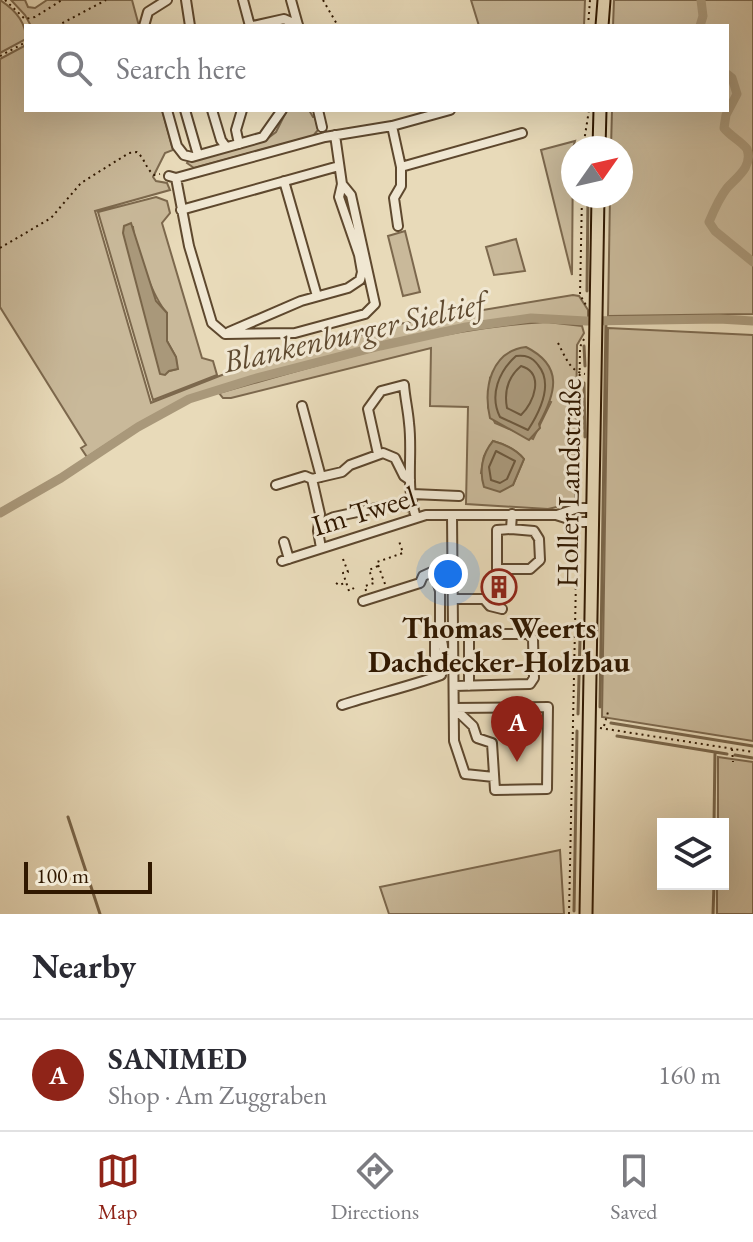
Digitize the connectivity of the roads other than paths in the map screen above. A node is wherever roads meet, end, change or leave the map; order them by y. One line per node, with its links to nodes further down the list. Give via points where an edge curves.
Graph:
1 (167, 0): 6 (street, via 148,12)
2 (186, 0): 7 (street)
3 (243, 0): 8 (street)
4 (291, 0): 11 (street)
5 (604, 0): 12 (main road)
6 (145, 24)
7 (190, 24)
8 (250, 24)
9 (260, 24): 10 (street, via 284,19)
10 (294, 24)
11 (297, 24)
12 (602, 24)
13 (168, 112): 30 (street, via 181,153)
14 (186, 112): 30 (street)
15 (213, 112): 29 (street)
16 (241, 112): 28 (street, via 236,130)
17 (274, 112): 22 (street)
18 (281, 112): 22 (street)
19 (318, 112): 24 (street)
20 (443, 112): 23 (street)
21 (600, 112): 27 (main road)
22 (276, 121): 28 (street, via 263,137)
23 (392, 126): 26 (street); 32 (street)
24 (322, 127)
25 (522, 133): 32 (street)
26 (335, 135): 31 (street); 36 (street, via 172,177)
27 (599, 136)
28 (239, 144): 29 (street)
29 (226, 147): 30 (street)
30 (198, 155)
31 (339, 166): 33 (street); 34 (street)
32 (401, 167): 37 (street, via 401,186 394,198)
33 (284, 181): 36 (street); 38 (street)
34 (342, 184): 38 (street, via 339,197 362,272 356,283); 39 (street, via 351,195 375,304 365,314 295,333)
35 (597, 208): 48 (main road, Holler Landstraße)
36 (181, 210): 39 (street, via 212,323)
37 (398, 226)
38 (317, 296): 39 (street)
39 (225, 334)
40 (302, 406): 42 (street)
41 (378, 454): 42 (street); 43 (street, via 395,458); 43 (street, via 368,409 381,391 404,385)
42 (316, 478): 44 (street); 55 (street)
43 (410, 480): 45 (street)
44 (276, 485)
45 (412, 494): 46 (street); 47 (street)
46 (459, 496)
47 (413, 507): 52 (street); 55 (street, via 395,504 334,517)
48 (591, 508): 51 (street, Im Tweel); 53 (main road, Holler Landstraße)
49 (512, 514): 50 (street, Im Tweel); 51 (street, Im Tweel); 54 (street)
50 (452, 515): 52 (street, Im Tweel); 58 (street)
51 (556, 515): 53 (street, Im Tweel)
52 (416, 517): 57 (street, Im Tweel)
53 (591, 522): 70 (main road, Holler Landstraße)
54 (511, 529): 54 (street, via 534,531 539,539 540,560 530,569 497,569 497,530)
55 (318, 531): 57 (street)
56 (284, 542): 57 (street, Im Tweel, via 285,560)
57 (321, 548)
58 (454, 562): 59 (street); 60 (street)
59 (434, 571): 61 (street, via 420,583); 67 (street, via 440,591 441,675)
60 (454, 599): 62 (street, via 484,599); 63 (street)
61 (366, 600)
62 (502, 609)
63 (454, 634): 64 (street); 65 (street)
64 (469, 634): 66 (street); 66 (street, via 528,634 533,639 534,678 530,684)
65 (454, 686): 66 (street); 68 (street)
66 (469, 686)
67 (342, 705)
68 (454, 708): 69 (street, via 473,726 477,738 492,743); 69 (street, via 454,741 465,774); 69 (street, via 548,707 547,789 495,790)
69 (494, 777)
70 (586, 914)

